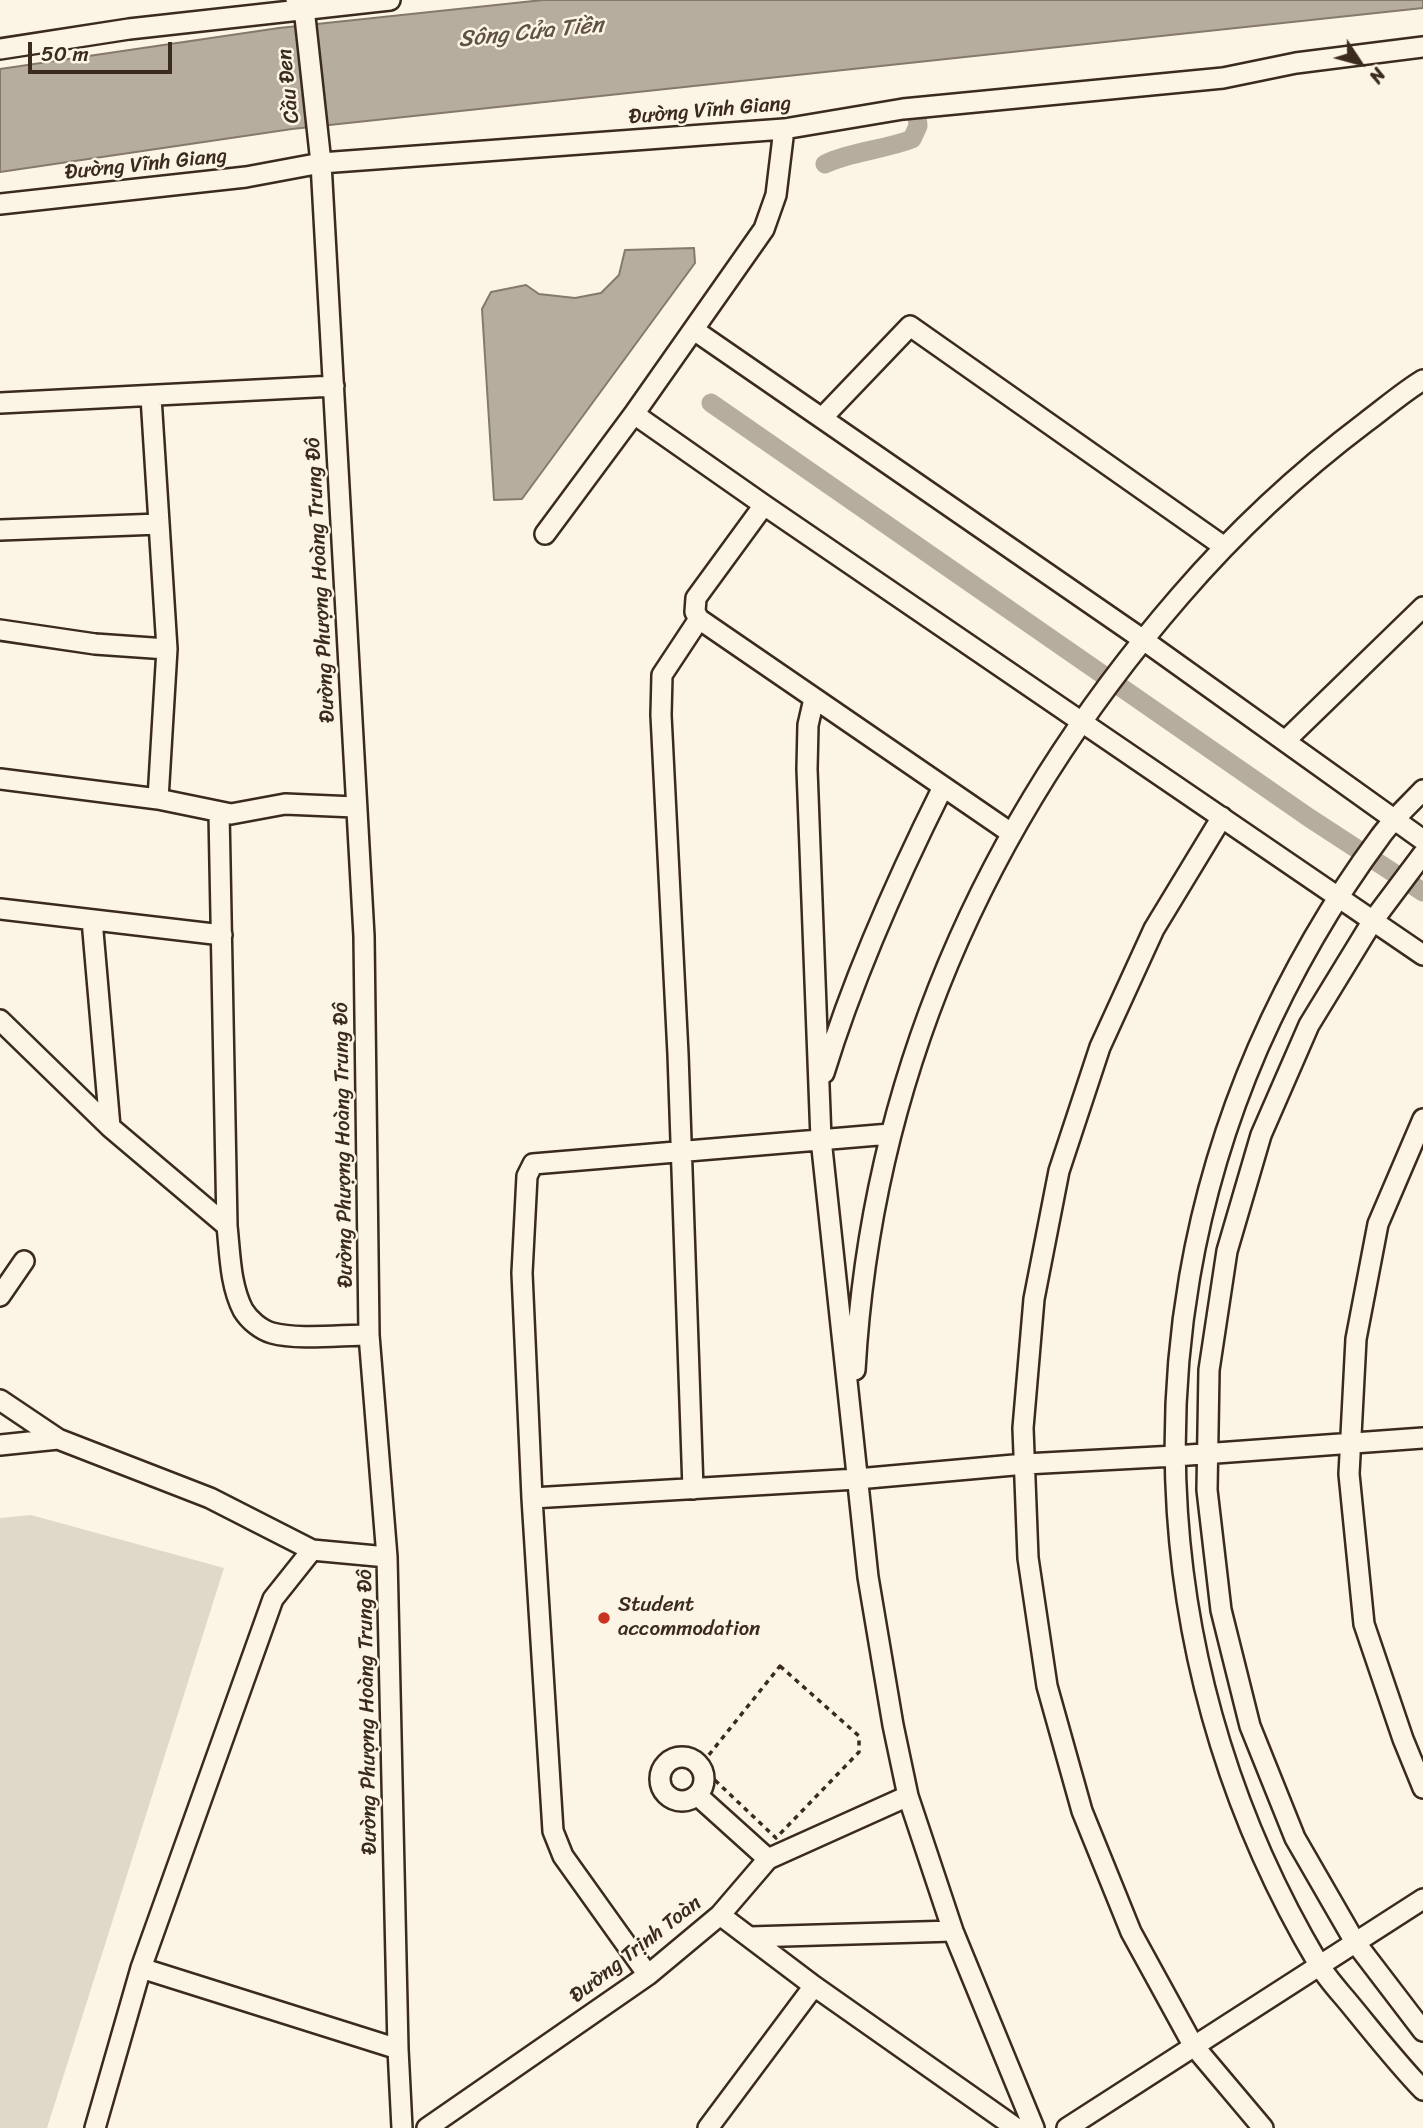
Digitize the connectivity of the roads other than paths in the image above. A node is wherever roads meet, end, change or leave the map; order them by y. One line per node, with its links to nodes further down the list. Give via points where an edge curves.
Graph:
1 (390, 0): 2 (street)
2 (300, 4): 4 (street); 6 (street, Cầu Đen)
3 (1423, 47): 5 (street, Đường Vĩnh Giang, via 1223,78 903,109)
4 (0, 49)
5 (784, 129): 6 (street, Đường Vĩnh Giang); 8 (street, via 772,212)
6 (321, 163): 7 (street, Đường Vĩnh Giang, via 247,177); 10 (street, Đường Phượng Hoàng Trung Đô)
7 (0, 204)
8 (694, 330): 13 (street); 14 (street)
9 (1423, 380): 19 (street, via 1315,461)
10 (334, 386): 11 (street); 32 (street, Đường Phượng Hoàng Trung Đô)
11 (151, 397): 12 (street); 16 (street)
12 (0, 403)
13 (634, 414): 15 (street); 18 (street)
14 (822, 418): 19 (street, via 910,326); 23 (street)
15 (764, 505): 21 (street, via 696,598); 26 (street)
16 (159, 524): 17 (street); 24 (street)
17 (0, 530)
18 (545, 534)
19 (1223, 546): 23 (street)
20 (1423, 607): 27 (street)
21 (699, 619): 25 (street); 51 (street, via 662,675)
22 (0, 630): 24 (street)
23 (1137, 646): 26 (street); 27 (street)
24 (167, 649): 31 (street)
25 (814, 699): 29 (street); 46 (street, via 807,769)
26 (1083, 722): 34 (street); 36 (street)
27 (1285, 741): 35 (street)
28 (0, 779): 31 (street)
29 (943, 787): 36 (street); 46 (street, via 860,970)
30 (1423, 790): 35 (street)
31 (158, 800): 33 (street)
32 (355, 807): 33 (street, via 285,804 241,813); 55 (street, Đường Phượng Hoàng Trung Đô, via 364,936)
33 (219, 812): 43 (street)
34 (1222, 817): 39 (street); 64 (street, via 1154,929 1105,1035 1059,1171 1034,1298 1023,1428)
35 (1395, 820): 37 (street); 39 (street)
36 (1011, 833): 49 (street, via 935,991)
37 (1423, 840)
38 (1420, 857): 42 (street)
39 (1337, 898): 42 (street); 63 (street, via 1281,996 1236,1099 1203,1207 1182,1318)
40 (0, 909): 41 (street)
41 (92, 920): 43 (street); 48 (street)
42 (1372, 922): 44 (street); 62 (street, via 1309,1025 1261,1135 1227,1251 1209,1370)
43 (222, 935): 52 (street)
44 (1423, 955)
45 (0, 1020): 48 (street)
46 (819, 1088): 50 (street)
47 (1423, 1119): 59 (street, via 1378,1224 1356,1339)
48 (110, 1127): 52 (street)
49 (890, 1134): 50 (street); 61 (street, via 863,1273)
50 (821, 1139): 51 (street); 61 (street)
51 (680, 1151): 66 (street); 67 (street, via 533,1164 527,1176 522,1273)
52 (227, 1226): 55 (street, via 235,1288 244,1313 255,1324 269,1333 285,1335)
53 (24, 1261): 54 (street)
54 (0, 1296)
55 (369, 1335): 69 (street, Đường Phượng Hoàng Trung Đô)
56 (0, 1399): 58 (street)
57 (1423, 1438): 59 (street)
58 (58, 1439): 60 (street); 68 (street, via 210,1498)
59 (1351, 1442): 62 (street); 70 (street, via 1349,1475 1364,1624)
60 (0, 1445)
61 (854, 1448): 65 (street)
62 (1208, 1452): 63 (street); 78 (street, via 1207,1490 1221,1610 1251,1727 1295,1838)
63 (1175, 1456): 64 (street); 79 (street, via 1178,1543 1195,1654 1225,1763 1266,1868)
64 (1025, 1464): 65 (street); 84 (street, via 1028,1558 1047,1686 1082,1811 1131,1932)
65 (857, 1479): 66 (street); 72 (street, via 870,1590)
66 (693, 1489): 67 (street)
67 (532, 1498): 81 (street, via 553,1831 564,1856)
68 (312, 1550): 69 (street); 80 (street, via 273,1599)
69 (387, 1557): 85 (street, Đường Phượng Hoàng Trung Đô)
70 (1423, 1788)
71 (697, 1795): 71 (street, via 683,1801 669,1796 661,1776 673,1759 687,1758 700,1766 704,1784); 73 (street)
72 (908, 1796): 73 (street, Đường Trịnh Toàn); 76 (street)
73 (768, 1859): 75 (street, Đường Trịnh Toàn)
74 (1423, 1899): 78 (street)
75 (720, 1915): 77 (street); 81 (street, Đường Trịnh Toàn)
76 (953, 1931): 77 (street); 92 (street)
77 (750, 1937): 82 (street)
78 (1355, 1942): 79 (street); 83 (street)
79 (1319, 1967): 84 (street); 86 (street)
80 (141, 1968): 85 (street); 87 (street)
81 (648, 1975): 89 (street, Đường Trịnh Toàn)
82 (814, 1986): 90 (street); 91 (street)
83 (1423, 2031)
84 (1193, 2045): 93 (street); 94 (street)
85 (398, 2049): 88 (street, Đường Phượng Hoàng Trung Đô)
86 (1423, 2090)
87 (95, 2128)
88 (402, 2128)
89 (427, 2128)
90 (708, 2128)
91 (1016, 2128)
92 (1034, 2128)
93 (1067, 2128)
94 (1263, 2128)

